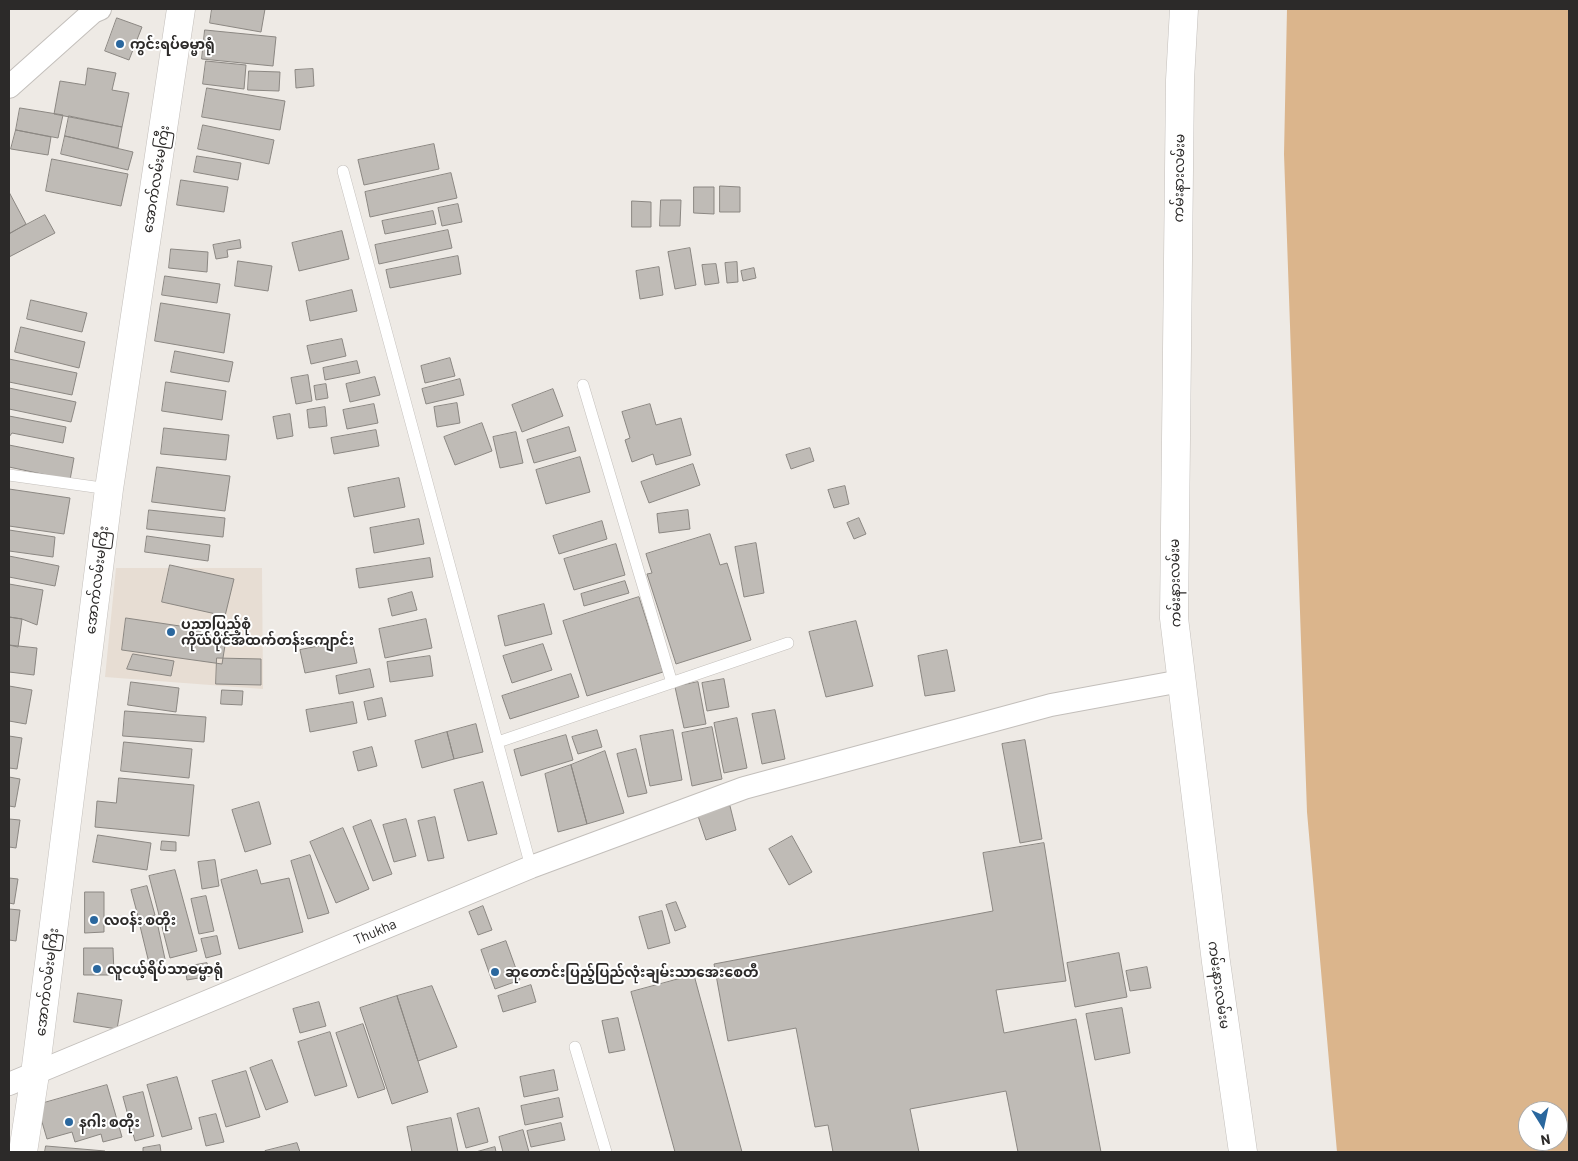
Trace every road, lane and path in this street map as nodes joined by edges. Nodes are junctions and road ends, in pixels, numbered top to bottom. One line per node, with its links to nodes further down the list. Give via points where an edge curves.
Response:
1 (100, 9): 4 (street)
2 (181, 9): 8 (main road, အောက်လမ်းမကြီး)
3 (1184, 9): 10 (main road, ကမ်းနားလမ်းမ, via 1180,80 1174,618)
4 (9, 87)
5 (343, 171): 12 (lane)
6 (582, 385): 11 (lane)
7 (9, 475): 8 (lane)
8 (109, 489): 15 (main road, အောက်လမ်းမကြီး)
9 (788, 643): 11 (lane)
10 (1181, 681): 13 (street, Thukha, via 1050,705 744,788); 19 (main road, ကမ်းနားလမ်းမ)
11 (672, 683): 12 (lane)
12 (498, 742): 13 (lane)
13 (531, 866): 15 (street, Thukha)
14 (575, 1047): 18 (lane)
15 (35, 1074): 16 (street, Thukha); 17 (main road, အောက်လမ်းမကြီး)
16 (9, 1084)
17 (23, 1152)
18 (606, 1152)
19 (1243, 1152)

